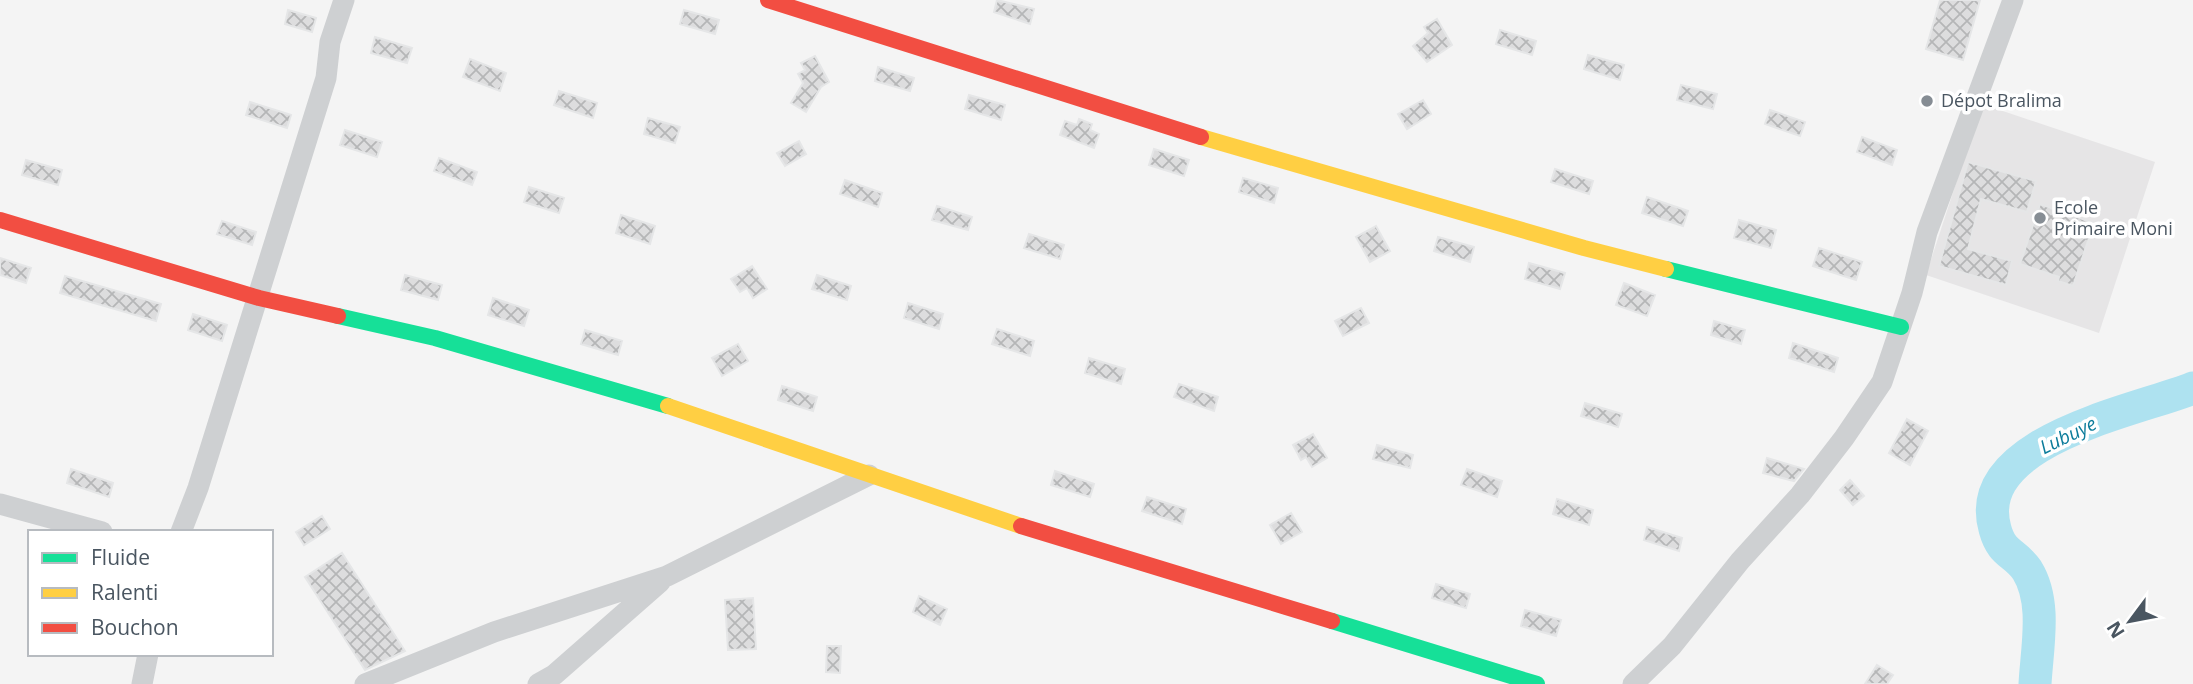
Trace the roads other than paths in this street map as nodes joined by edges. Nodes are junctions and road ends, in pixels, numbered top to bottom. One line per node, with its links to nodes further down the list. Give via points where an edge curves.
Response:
1 (344, 0): 5 (street, via 330,42 326,78)
2 (768, 0): 6 (street, via 1168,127 1584,248)
3 (2013, 0): 6 (street, via 1927,232)
4 (0, 219): 5 (street)
5 (259, 298): 7 (street, via 447,342 708,418); 10 (street)
6 (1901, 327): 18 (street, via 1882,382 1844,438 1672,646)
7 (869, 475): 11 (street); 17 (street, via 1020,526)
8 (0, 504): 9 (street)
9 (95, 530)
10 (182, 530)
11 (667, 576): 13 (street, via 494,632); 16 (street)
12 (148, 656): 14 (street)
13 (406, 676): 15 (street)
14 (142, 684)
15 (365, 684)
16 (538, 684)
17 (1537, 684)
18 (1633, 684)

